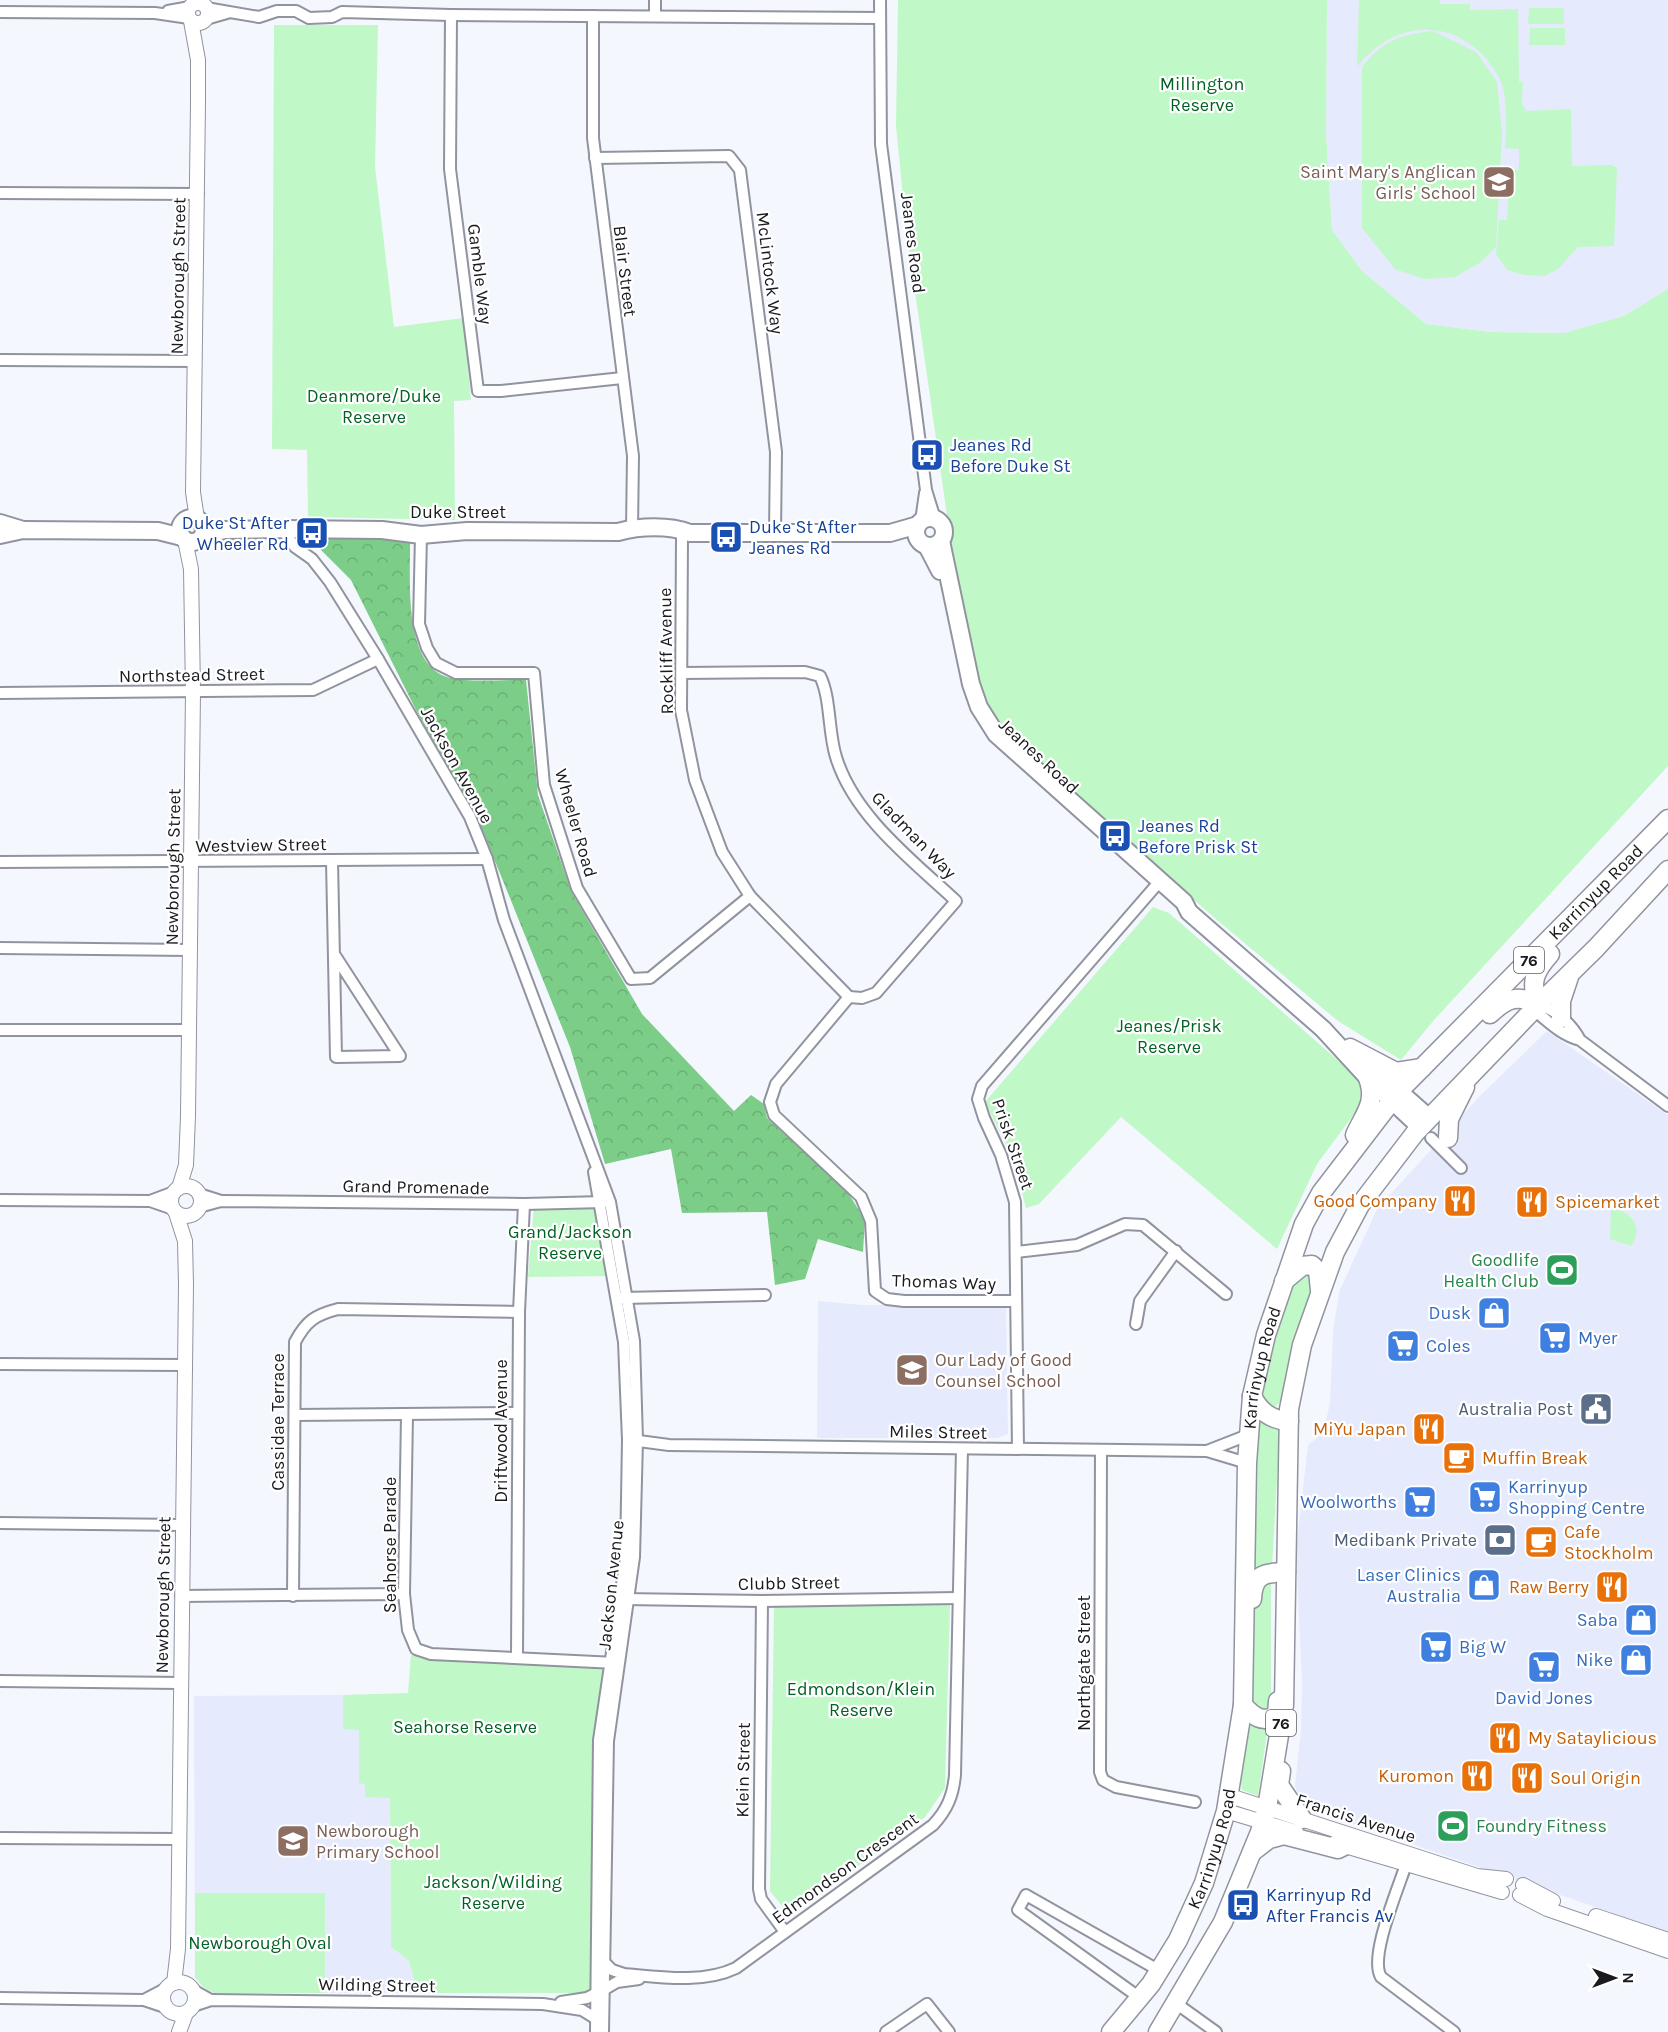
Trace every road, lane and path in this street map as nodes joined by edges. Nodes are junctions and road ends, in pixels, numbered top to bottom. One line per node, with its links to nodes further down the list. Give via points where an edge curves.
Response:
1 (655, 0): 7 (street)
2 (880, 0): 8 (street, Jeanes Road)
3 (198, 10): 4 (street); 5 (street, via 264,17 277,11 296,11 318,18 342,12); 11 (street, Newborough Street)
4 (0, 12)
5 (451, 15): 6 (street); 14 (street, Gamble Way, via 450,169 478,391)
6 (593, 16): 7 (street); 9 (street, Blair Street)
7 (655, 16): 8 (street)
8 (880, 18): 21 (street, Jeanes Road, via 881,144 926,490)
9 (595, 158): 14 (street, Blair Street); 20 (street, McLintock Way, via 729,156 740,170 776,452)
10 (0, 193): 11 (street)
11 (198, 194): 13 (street, Newborough Street)
12 (0, 360): 13 (street)
13 (194, 360): 18 (street, Newborough Street)
14 (622, 378): 19 (street, Blair Street, via 633,456)
15 (0, 523): 17 (main road, Duke Street)
16 (282, 529): 18 (main road, Duke Street); 23 (main road, Duke Street, via 382,530); 25 (street, Jackson Avenue, via 330,582)
17 (23, 530): 18 (main road, Duke Street); 22 (main road, Duke Street)
18 (192, 530): 27 (street, Newborough Street)
19 (625, 530): 23 (main road, Duke Street); 24 (main road, Duke Street, via 632,537)
20 (775, 532): 21 (main road, Duke Street); 24 (main road, Duke Street)
21 (927, 532): 36 (main road, Jeanes Road, via 971,684 988,723 1010,749)
22 (0, 535)
23 (421, 535): 37 (street, Wheeler Road, via 419,624 427,648 436,663 456,673 534,674 544,785 576,888 631,979 650,978)
24 (686, 535): 26 (street, Rockliff Avenue)
25 (378, 659): 27 (street, Northstead Street, via 314,690); 30 (street, Jackson Avenue, via 470,818)
26 (682, 673): 37 (street, Rockliff Avenue, via 681,710 694,780 722,852); 42 (street, Gladman Way, via 805,672 820,676 836,759 861,806 956,901 876,993)
27 (193, 692): 28 (street, Northstead Street); 33 (street, Newborough Street)
28 (0, 693)
29 (1668, 819): 35 (highway, Karrinyup Road / 76)
30 (487, 860): 31 (street, Westview Street); 64 (street, Jackson Avenue, via 504,920 589,1145)
31 (332, 861): 33 (street, Westview Street); 40 (street)
32 (0, 862): 33 (street, Westview Street)
33 (191, 862): 39 (street, Newborough Street)
34 (1668, 870): 41 (highway, Karrinyup Road / 76)
35 (1616, 873): 43 (highway, via 1533,976); 49 (highway, Karrinyup Road / 76)
36 (1158, 884): 45 (main road, Jeanes Road, via 1184,902 1189,912); 69 (street, Prisk Street, via 982,1086 978,1099 1015,1202)
37 (750, 896): 42 (street, Rockliff Avenue)
38 (0, 948): 39 (street)
39 (190, 950): 47 (street, Newborough Street)
40 (334, 954): 40 (street, via 336,1057 400,1056 394,1046)
41 (1569, 975): 43 (highway, Karrinyup Road / 76); 44 (highway, via 1561,1001)
42 (849, 997): 75 (street, Thomas Way, via 776,1084 770,1102 774,1115 861,1197 871,1221 875,1291 887,1299 904,1301)
43 (1538, 1005): 44 (street, via 1547,1006); 48 (street, via 1539,1015 1568,1037); 49 (highway, via 1521,997 1503,1002 1462,1040); 52 (highway, Karrinyup Road / 76)
44 (1561, 1018): 48 (street, via 1574,1028)
45 (1323, 1029): 50 (main road, Jeanes Road); 53 (main road, Jeanes Road)
46 (0, 1030): 47 (street)
47 (189, 1030): 57 (street, Newborough Street)
48 (1580, 1040): 55 (street)
49 (1443, 1047): 51 (highway, Karrinyup Road / 76)
50 (1350, 1048): 51 (highway, via 1396,1072); 54 (main road, Jeanes Road)
51 (1424, 1068): 54 (highway, Karrinyup Road / 76)
52 (1469, 1077): 56 (highway, Karrinyup Road / 76); 56 (highway, via 1449,1119)
53 (1368, 1078): 54 (main road, Jeanes Road); 60 (highway, via 1372,1099 1351,1143 1330,1170)
54 (1396, 1096): 56 (main road, Jeanes Road); 60 (highway, Karrinyup Road / 76)
55 (1668, 1106)
56 (1432, 1130): 58 (street); 73 (highway, Karrinyup Road / 76, via 1355,1214 1335,1252)
57 (186, 1165): 59 (street, Newborough Street); 63 (street, Newborough Street)
58 (1461, 1168)
59 (176, 1190): 62 (street); 63 (street, via 186,1186); 66 (street, Newborough Street, via 171,1201)
60 (1321, 1193): 70 (highway, Karrinyup Road / 76, via 1304,1224)
61 (0, 1200): 62 (street)
62 (150, 1201): 66 (street)
63 (197, 1201): 65 (street, Grand Promenade); 66 (street, via 186,1216); 67 (street, Newborough Street)
64 (604, 1202): 65 (street, Grand Promenade); 74 (street, Jackson Avenue)
65 (524, 1204): 76 (street, Driftwood Avenue)
66 (175, 1211): 67 (street, Newborough Street)
67 (185, 1241): 79 (street, Newborough Street)
68 (1176, 1251): 69 (street, via 1143,1225 1125,1224 1077,1245); 71 (street); 77 (street, via 1140,1301)
69 (1017, 1252): 75 (street, Prisk Street)
70 (1284, 1281): 73 (highway, via 1302,1266 1312,1265 1320,1276); 80 (highway, Karrinyup Road / 76)
71 (1226, 1294)
72 (765, 1295): 74 (street)
73 (1319, 1297): 84 (highway, Karrinyup Road / 76, via 1302,1344)
74 (623, 1298): 86 (street, Jackson Avenue, via 634,1341)
75 (1016, 1300): 88 (street, Prisk Street)
76 (519, 1312): 81 (street, Driftwood Avenue); 82 (street, Cassidae Terrace, via 338,1309 315,1315 296,1342)
77 (1136, 1324)
78 (0, 1364): 79 (street)
79 (185, 1365): 93 (street, Newborough Street)
80 (1252, 1396): 84 (highway, via 1266,1414); 85 (highway, Karrinyup Road / 76)
81 (518, 1413): 83 (street); 102 (street, Driftwood Avenue)
82 (296, 1414): 83 (street); 97 (street, Cassidae Terrace)
83 (407, 1415): 95 (street, Seahorse Parade)
84 (1289, 1421): 94 (highway, Karrinyup Road / 76)
85 (1248, 1436): 90 (street, Miles Street); 91 (highway, Karrinyup Road / 76)
86 (633, 1446): 87 (street, Miles Street); 99 (street, Jackson Avenue, via 635,1547)
87 (962, 1449): 88 (street, Miles Street); 98 (street, Edmondson Crescent)
88 (1018, 1449): 89 (street, Miles Street)
89 (1101, 1450): 90 (street, Miles Street); 108 (street, Northgate Street, via 1103,1780 1116,1787)
90 (1207, 1451): 91 (street, Miles Street)
91 (1246, 1463): 101 (highway, Karrinyup Road / 76)
92 (0, 1523): 93 (street)
93 (183, 1525): 96 (street, Newborough Street)
94 (1286, 1572): 101 (highway, via 1269,1573 1252,1584 1250,1636); 104 (highway, Karrinyup Road / 76)
95 (404, 1594): 97 (street); 102 (street, Seahorse Parade, via 408,1630 416,1648 431,1654)
96 (181, 1596): 97 (street); 106 (street, Newborough Street)
97 (293, 1596)
98 (958, 1598): 100 (street, Clubb Street); 118 (street, Edmondson Crescent, via 955,1775 949,1804 933,1825)
99 (625, 1599): 100 (street, Clubb Street); 103 (street, Jackson Avenue)
100 (762, 1601): 118 (street, Klein Street, via 759,1888 760,1899)
101 (1245, 1644): 107 (highway, Karrinyup Road / 76)
102 (517, 1657): 103 (street, Seahorse Parade)
103 (615, 1663): 121 (street, Jackson Avenue, via 608,1741); 125 (street, Jackson Avenue, via 599,1740)
104 (1284, 1679): 107 (highway, via 1278,1686 1274,1717 1260,1719); 110 (highway, Karrinyup Road / 76, via 1277,1758); 111 (highway, via 1290,1687 1279,1785)
105 (0, 1681): 106 (street)
106 (180, 1683): 113 (street, Newborough Street)
107 (1243, 1705): 109 (highway, Karrinyup Road / 76)
108 (1195, 1802)
109 (1228, 1803): 110 (street, Francis Avenue); 122 (highway, Karrinyup Road / 76, via 1198,1899)
110 (1266, 1815): 111 (street, Francis Avenue); 114 (street, Francis Avenue); 115 (highway, Karrinyup Road / 76)
111 (1302, 1819): 116 (street, Francis Avenue)
112 (0, 1838): 113 (street)
113 (178, 1839): 124 (street, Newborough Street)
114 (1344, 1846): 115 (highway, via 1338,1849 1284,1835 1269,1839); 116 (street, Francis Avenue)
115 (1252, 1852): 131 (highway, Karrinyup Road / 76, via 1223,1922)
116 (1408, 1860): 117 (street, Francis Avenue, via 1504,1885 1516,1877); 142 (street, via 1379,1951 1377,1970)
117 (1522, 1890): 119 (street, Francis Avenue); 120 (street, Francis Avenue, via 1547,1909)
118 (785, 1932): 123 (street, Edmondson Crescent, via 724,1973)
119 (1668, 1940)
120 (1668, 1951)
121 (605, 1963): 123 (street, Edmondson Crescent, via 616,1972); 125 (street, Jackson Avenue)
122 (1160, 1971): 127 (highway, Karrinyup Road / 76); 127 (street, via 1026,1895 1018,1910)
123 (657, 1977): 125 (street, Edmondson Crescent, via 617,1982)
124 (179, 1986): 128 (street); 129 (street, Wilding Street); 132 (street, Newborough Street); 132 (street, Newborough Street, via 163,2000)
125 (600, 1992): 130 (street, Wilding Street, via 587,1998); 133 (street, Jackson Avenue); 136 (street, Jackson Avenue)
126 (0, 1998): 128 (street)
127 (1140, 1998): 139 (highway, Karrinyup Road / 76)
128 (144, 2000): 132 (street)
129 (211, 2000): 130 (street, Wilding Street); 132 (street, Wilding Street)
130 (543, 2004): 133 (street, Wilding Street, via 582,2010)
131 (1177, 2004): 140 (highway, Karrinyup Road / 76); 141 (street)
132 (179, 2010): 134 (street, Newborough Street)
133 (595, 2018): 135 (street, Jackson Avenue)
134 (178, 2032)
135 (596, 2032)
136 (603, 2032)
137 (886, 2032): 138 (street, via 927,2004)
138 (949, 2032)
139 (1111, 2032)
140 (1158, 2032)
141 (1216, 2032)
142 (1454, 2032)

